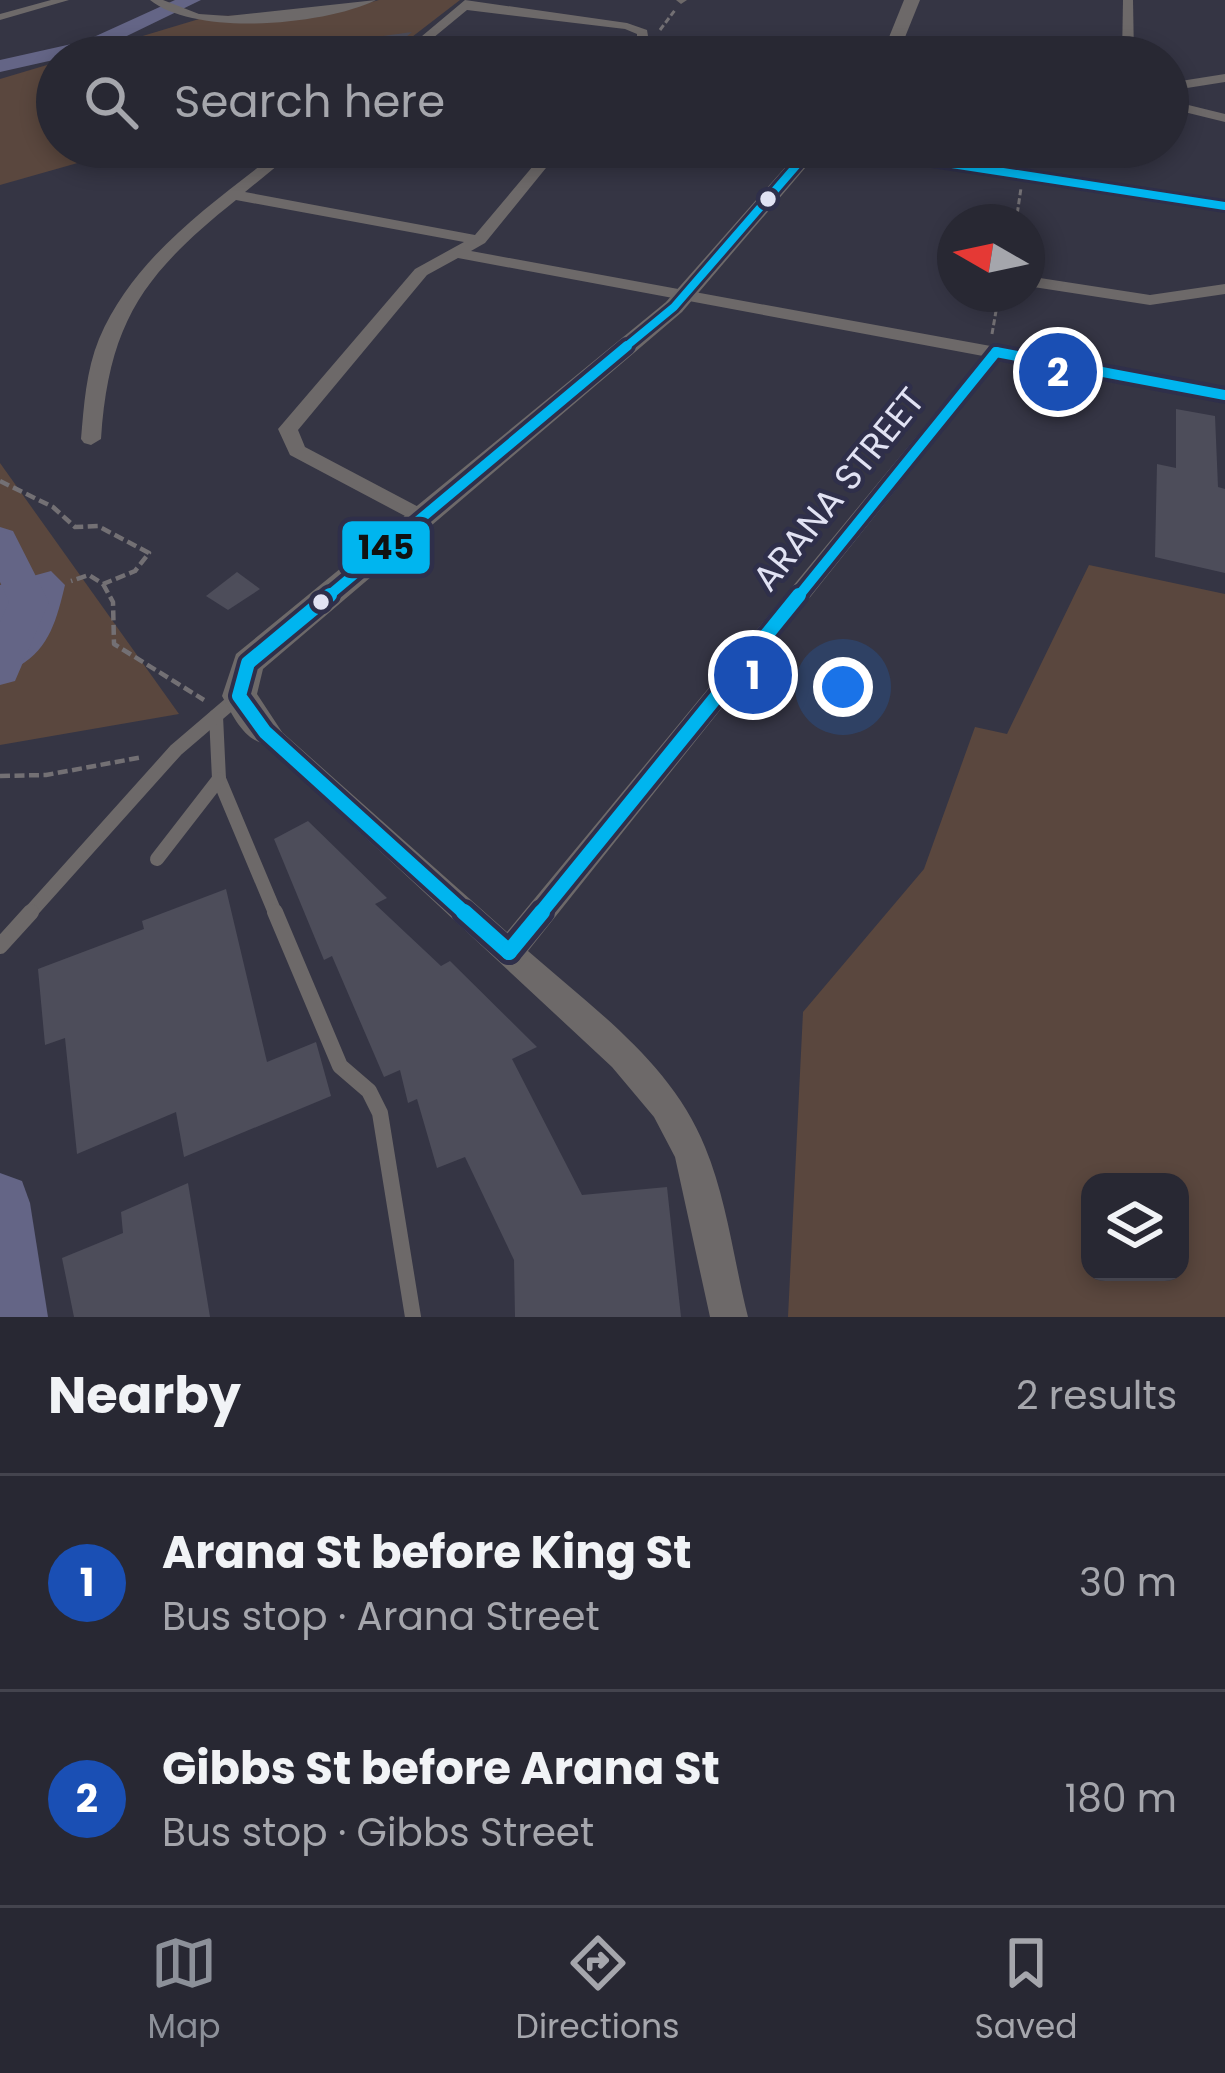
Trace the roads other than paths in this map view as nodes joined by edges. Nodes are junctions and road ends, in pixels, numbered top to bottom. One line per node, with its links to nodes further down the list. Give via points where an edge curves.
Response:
1 (64, 0): 7 (street)
2 (155, 0): 3 (street, via 175,10 293,17)
3 (371, 0)
4 (912, 0): 10 (street)
5 (1129, 0): 11 (street)
6 (468, 3): 8 (street); 9 (street)
7 (0, 17)
8 (428, 36)
9 (643, 36)
10 (897, 36)
11 (1128, 36)
12 (1225, 78): 13 (street)
13 (1189, 84)
14 (1189, 109): 15 (street)
15 (1225, 118)
16 (268, 168): 20 (street)
17 (539, 168): 22 (street)
18 (796, 168): 26 (street)
19 (971, 168): 21 (street)
20 (235, 195): 22 (street); 29 (street, via 147,272 122,310 99,352)
21 (1225, 206)
22 (479, 240): 23 (street)
23 (458, 253): 26 (street); 30 (street, via 421,272 288,429 297,451)
24 (1045, 284): 25 (street, via 1150,300)
25 (1225, 289)
26 (686, 296): 27 (street); 30 (street)
27 (992, 352): 28 (street); 36 (street, ARANA STREET)
28 (1225, 395)
29 (91, 440)
30 (422, 518): 31 (street, via 259,652)
31 (228, 706): 32 (street); 33 (lane); 35 (lane, via 176,750)
32 (265, 731): 36 (street)
33 (219, 779): 34 (lane); 37 (lane, via 340,1066 370,1090 380,1113)
34 (157, 859)
35 (0, 946)
36 (509, 952): 38 (street, via 667,1105 692,1153)
37 (412, 1317)
38 (729, 1317)

